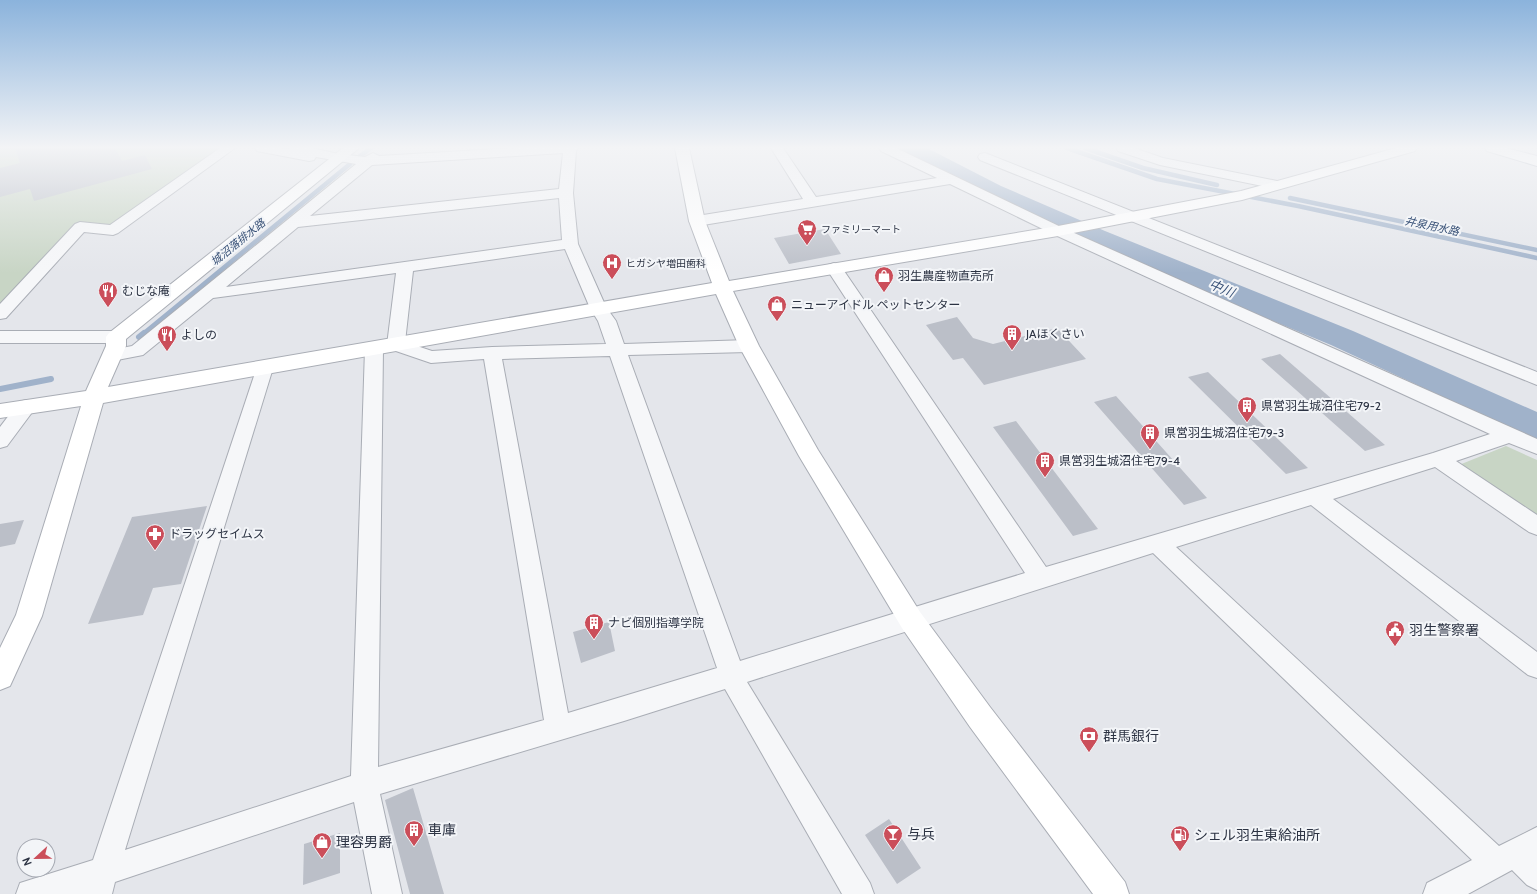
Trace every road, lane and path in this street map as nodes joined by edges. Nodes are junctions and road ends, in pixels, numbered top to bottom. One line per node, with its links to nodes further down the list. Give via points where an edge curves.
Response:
1 (169, 190): 23 (street, via 113,230 80,227)
2 (301, 190): 26 (street)
3 (333, 190): 15 (street)
4 (566, 190): 11 (street)
5 (691, 190): 14 (street)
6 (804, 190): 12 (street)
7 (889, 190): 12 (street)
8 (971, 190): 16 (street)
9 (1067, 190): 13 (street)
10 (1259, 190): 13 (street)
11 (566, 193): 15 (street); 17 (street)
12 (812, 202): 14 (street)
13 (1132, 216): 16 (street); 32 (street)
14 (697, 221): 20 (street)
15 (292, 223): 21 (street)
16 (1058, 231): 19 (street); 36 (street)
17 (570, 244): 18 (street); 22 (street)
18 (404, 267): 21 (street); 25 (street)
19 (834, 268): 20 (street); 43 (street)
20 (723, 288): 22 (street); 27 (street)
21 (209, 293): 26 (street, via 137,351)
22 (598, 308): 25 (street); 29 (street, via 606,321)
23 (0, 314)
24 (0, 337): 26 (street)
25 (396, 345): 28 (street); 30 (street, via 431,357)
26 (114, 346): 33 (street)
27 (749, 346): 29 (street); 44 (street, via 810,456)
28 (374, 349): 31 (street); 49 (street)
29 (616, 349): 30 (street); 47 (street)
30 (492, 352): 48 (street)
31 (264, 368): 33 (street); 52 (street)
32 (1537, 379)
33 (94, 397): 34 (street); 46 (street, via 29,616)
34 (26, 407): 35 (street); 37 (street)
35 (0, 411)
36 (1509, 435): 38 (street); 39 (street)
37 (0, 441)
38 (1537, 447)
39 (1438, 459): 40 (street); 41 (street)
40 (1314, 496): 42 (street); 45 (street)
41 (1537, 526)
42 (1156, 543): 43 (street); 50 (street)
43 (1041, 578): 44 (street)
44 (911, 620): 47 (street); 56 (street, via 984,723)
45 (1537, 667)
46 (3, 668)
47 (732, 675): 48 (street); 55 (street, via 736,686)
48 (558, 728): 49 (street)
49 (364, 785): 52 (street); 54 (street)
50 (1516, 852): 51 (street); 57 (street)
51 (1537, 875)
52 (100, 883): 53 (street)
53 (31, 894)
54 (387, 894)
55 (859, 894)
56 (1113, 894)
57 (1438, 894)

